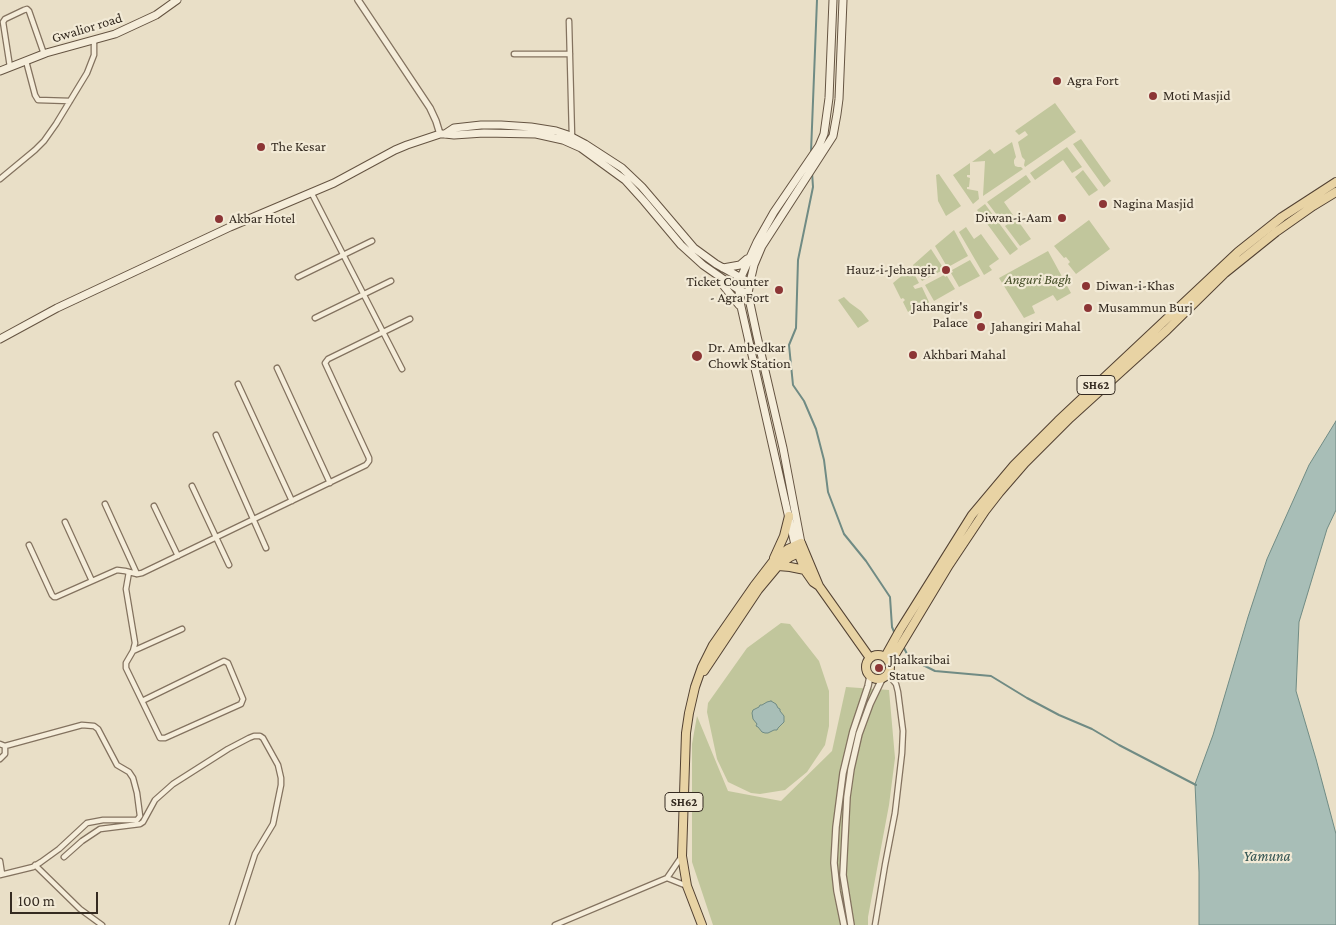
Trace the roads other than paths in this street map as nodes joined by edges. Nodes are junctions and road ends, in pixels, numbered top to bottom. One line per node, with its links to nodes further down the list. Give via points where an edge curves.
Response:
1 (177, 0): 6 (main road, Gwalior road, via 156,16)
2 (358, 0): 16 (street, via 430,108)
3 (833, 0): 13 (main road)
4 (843, 0): 14 (main road)
5 (570, 21): 9 (street)
6 (94, 40): 7 (main road, Gwalior road); 15 (street, via 92,60)
7 (44, 54): 10 (main road, Gwalior road); 11 (street, via 29,11 24,10 3,22)
8 (514, 54): 9 (street)
9 (570, 54): 17 (street)
10 (26, 61): 11 (main road, Gwalior road); 15 (street, via 38,100)
11 (10, 67): 12 (main road, Gwalior road)
12 (0, 71)
13 (829, 98): 14 (main road); 18 (main road)
14 (839, 99): 18 (main road, via 833,136)
15 (70, 101): 19 (street, via 44,141)
16 (442, 134): 17 (main road, via 454,128 502,125 560,132); 21 (main road, via 395,150); 28 (main road, via 536,134 581,148 625,180 681,245)
17 (572, 138): 27 (main road, via 635,179 694,248)
18 (821, 149): 23 (main road)
19 (0, 179)
20 (1336, 182): 66 (main road, SH62, via 1282,217 1238,252 1014,465 972,515)
21 (311, 192): 25 (street); 40 (main road, via 66,304)
22 (1336, 192): 66 (main road, SH62, via 1276,232 1224,273 1036,451 985,511)
23 (786, 201): 26 (main road, via 774,212); 32 (main road, via 762,246)
24 (372, 241): 25 (street)
25 (344, 255): 29 (street); 34 (street)
26 (750, 257): 27 (main road, via 740,265); 30 (main road)
27 (723, 268): 30 (main road)
28 (711, 271): 33 (main road); 36 (main road)
29 (298, 276)
30 (741, 278): 32 (main road); 33 (main road)
31 (391, 281): 34 (street)
32 (750, 282): 35 (main road)
33 (739, 290): 35 (main road); 36 (main road)
34 (364, 294): 37 (street); 39 (street)
35 (748, 294): 56 (main road, via 787,467)
36 (741, 307): 50 (main road)
37 (315, 318)
38 (410, 319): 39 (street)
39 (383, 332): 42 (street); 45 (street, via 325,363 369,458 366,465)
40 (0, 339)
41 (277, 368): 45 (street)
42 (402, 369)
43 (238, 384): 47 (street)
44 (216, 436): 51 (street)
45 (330, 483): 47 (street)
46 (192, 486): 53 (street)
47 (292, 501): 51 (street)
48 (105, 504): 62 (street)
49 (154, 506): 57 (street)
50 (789, 516): 56 (main road); 58 (main road)
51 (254, 520): 53 (street); 55 (street)
52 (65, 522): 63 (street)
53 (217, 538): 57 (street); 59 (street)
54 (29, 546): 63 (street, via 54,596)
55 (266, 548)
56 (799, 548): 58 (main road, SH62); 60 (main road); 64 (main road)
57 (178, 556): 62 (street)
58 (776, 563): 60 (main road); 75 (main road, SH62, via 698,678 686,733)
59 (229, 566)
60 (805, 570): 64 (main road)
61 (130, 572): 62 (street); 63 (street, via 117,570); 67 (street, via 126,590 135,643)
62 (137, 574)
63 (92, 581)
64 (819, 586): 68 (main road)
65 (182, 628): 67 (street)
66 (903, 631): 69 (main road, SH62, via 896,652); 69 (main road, SH62, via 891,644)
67 (133, 651): 72 (street, via 126,668)
68 (870, 658): 69 (main road, via 877,655); 70 (main road, via 866,665)
69 (887, 660): 71 (main road, via 891,667)
70 (870, 676): 71 (main road, via 878,680); 86 (street, via 845,765 836,827 836,891)
71 (885, 677): 87 (street, via 859,734 847,797 844,875); 88 (street, via 896,684 903,731 896,813)
72 (142, 701): 72 (street, via 162,739 241,704 243,699 228,663 224,661)
73 (3, 745): 74 (street, via 5,754); 78 (street, via 82,725 94,726 118,765 130,774 137,793 140,816 137,820 87,823 53,854)
74 (0, 759)
75 (682, 856): 80 (street); 81 (main road, SH62)
76 (64, 857): 83 (street, via 100,828 140,824 155,800 173,784 228,749 260,736 278,765 281,785 273,824 256,854)
77 (0, 861): 79 (street)
78 (35, 865): 79 (street); 82 (street, via 80,909)
79 (1, 875)
80 (667, 878): 81 (street); 84 (street)
81 (687, 886): 85 (main road, SH62)
82 (102, 925)
83 (232, 925)
84 (555, 925)
85 (702, 925)
86 (844, 925)
87 (851, 925)
88 (875, 925)

